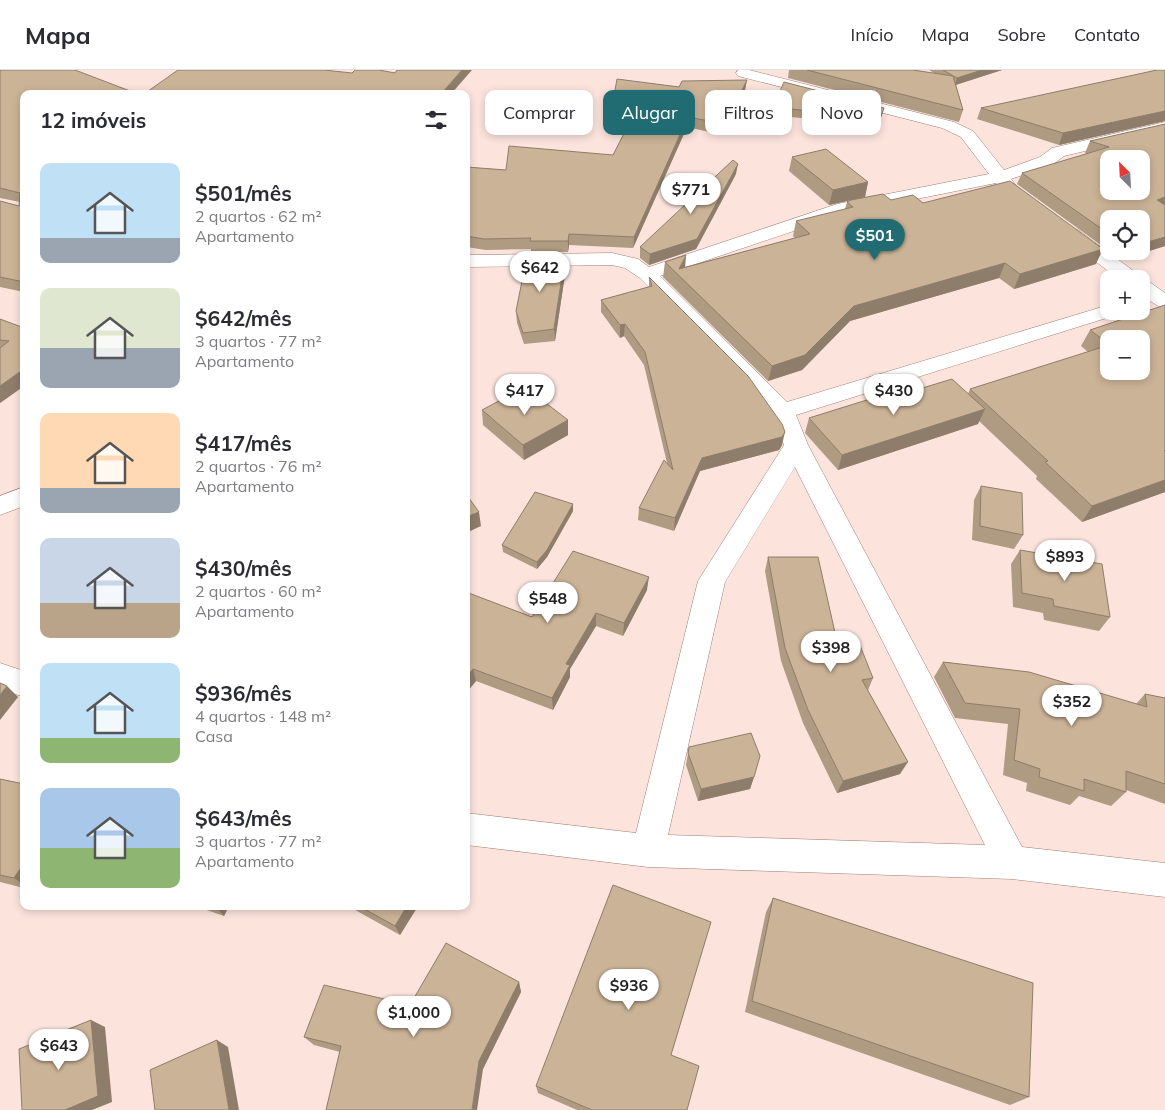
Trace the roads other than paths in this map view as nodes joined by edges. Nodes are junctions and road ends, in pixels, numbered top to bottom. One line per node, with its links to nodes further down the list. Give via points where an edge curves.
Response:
1 (765, 70): 2 (street)
2 (741, 72): 4 (street, via 948,125 974,141)
3 (1165, 127): 4 (street, via 1058,152 1046,161)
4 (1000, 177): 5 (street); 9 (street, via 844,208)
5 (1024, 200)
6 (1055, 223): 8 (street)
7 (470, 261): 9 (street, via 612,259 631,263)
8 (1120, 270)
9 (647, 274): 11 (street)
10 (1100, 314): 11 (street)
11 (783, 411): 12 (street)
12 (796, 445): 18 (street, via 712,581); 19 (street)
13 (20, 498): 14 (street)
14 (0, 506)
15 (0, 676): 16 (street)
16 (20, 683)
17 (470, 829): 18 (street)
18 (648, 851): 19 (street)
19 (1012, 862): 20 (street)
20 (1165, 880)

